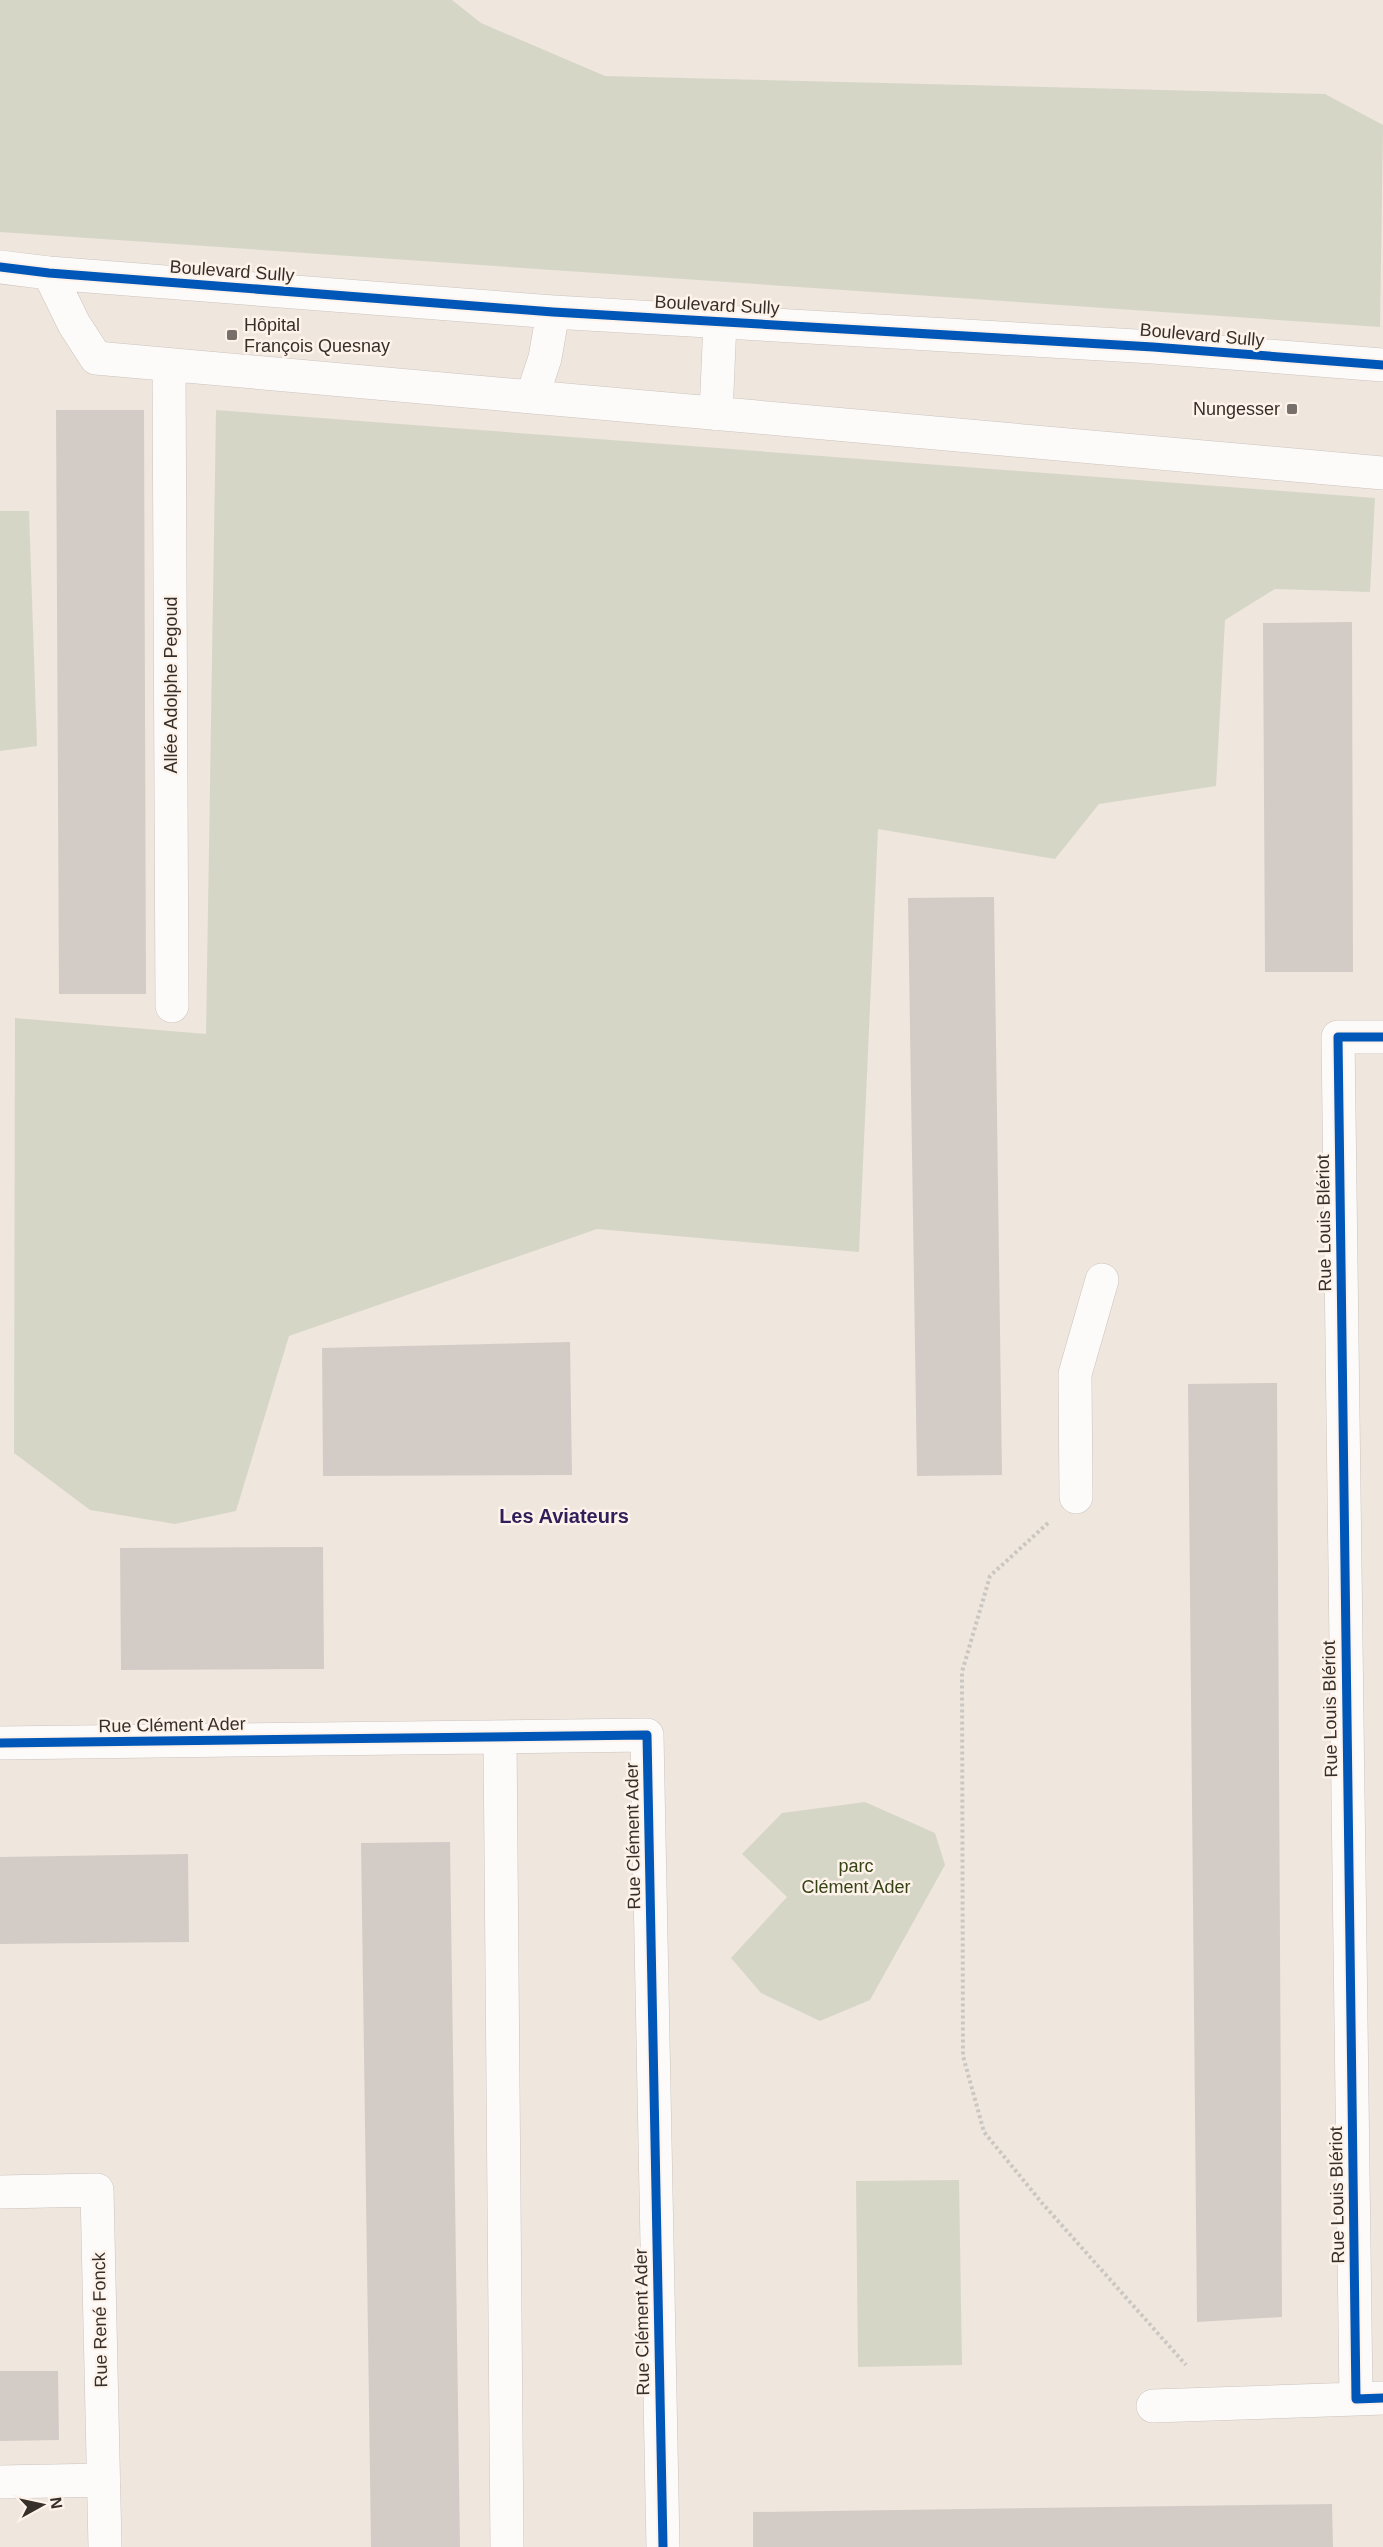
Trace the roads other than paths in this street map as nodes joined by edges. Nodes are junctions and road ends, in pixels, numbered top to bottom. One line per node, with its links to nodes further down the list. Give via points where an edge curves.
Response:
1 (0, 267): 2 (street)
2 (49, 273): 3 (street); 4 (street, Boulevard Sully); 6 (street, via 96,358)
3 (0, 282)
4 (554, 312): 5 (street, Boulevard Sully); 8 (street)
5 (720, 322): 7 (street, Boulevard Sully, via 1153,347); 9 (street)
6 (169, 365): 8 (street); 11 (street, Allée Adolphe Pegoud)
7 (1383, 365)
8 (532, 397): 9 (street)
9 (716, 414): 10 (street)
10 (1383, 473)
11 (172, 1006)
12 (1383, 1037): 18 (street, Rue Louis Blériot, via 1338,1036)
13 (1102, 1280): 14 (street, via 1075,1374)
14 (1076, 1497)
15 (500, 1737): 16 (street, Rue Clément Ader); 23 (street); 24 (street, Rue Clément Ader, via 647,1735)
16 (0, 1743)
17 (0, 2192): 20 (street, Rue René Fonck, via 97,2190)
18 (1370, 2398): 19 (street)
19 (1153, 2406)
20 (104, 2480): 21 (street); 22 (street, Rue René Fonck)
21 (0, 2482)
22 (105, 2547)
23 (507, 2547)
24 (663, 2547)

